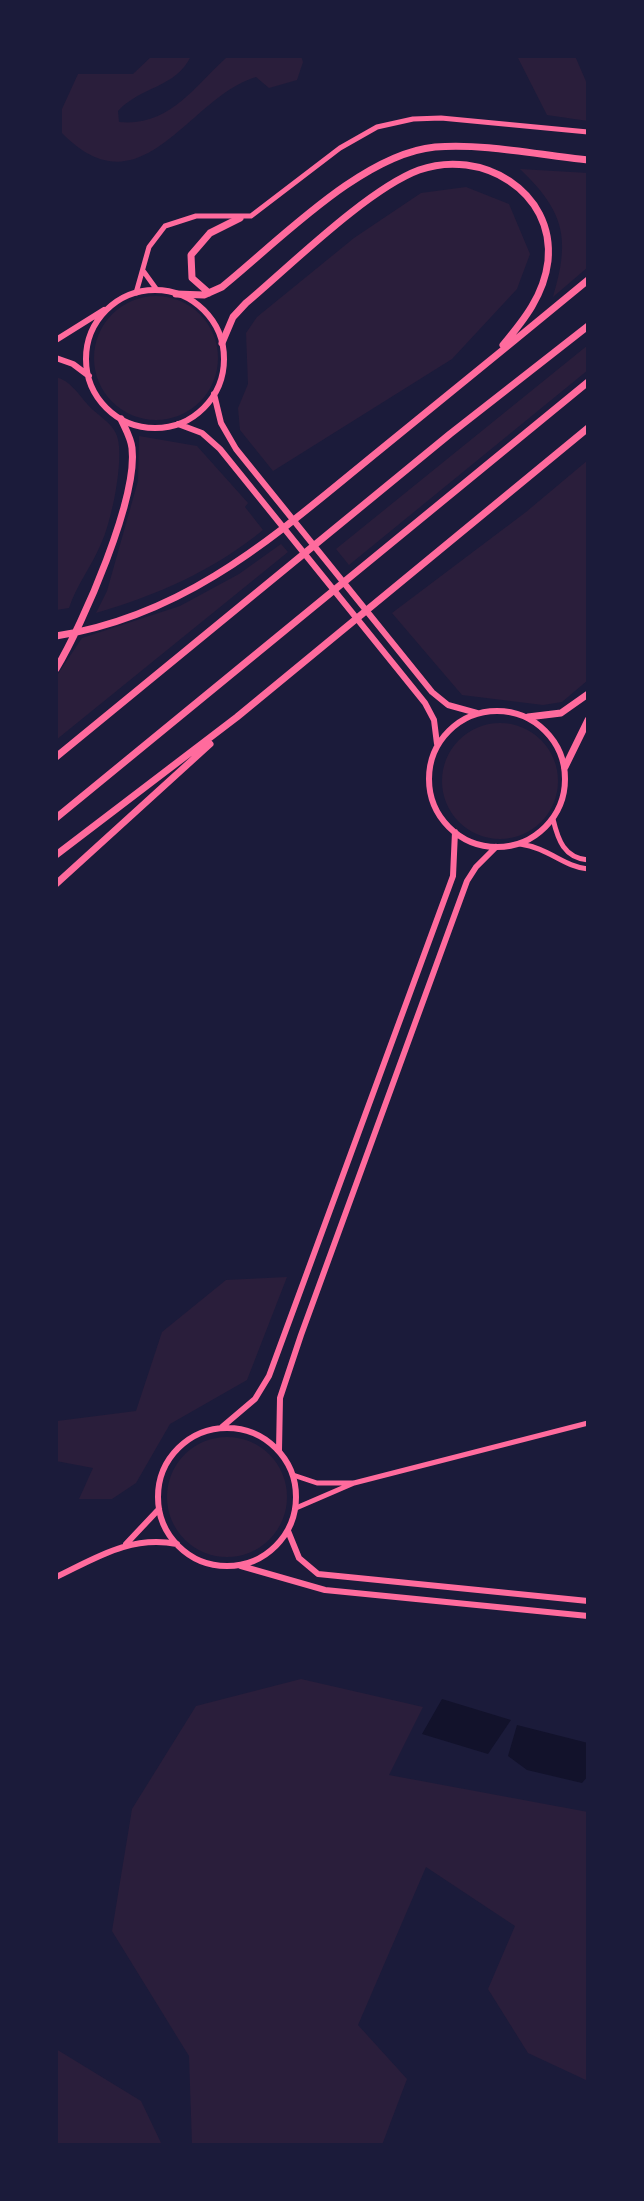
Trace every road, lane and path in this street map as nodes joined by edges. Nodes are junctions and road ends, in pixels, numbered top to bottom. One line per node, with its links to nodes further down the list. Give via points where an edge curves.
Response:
1 (588, 132): 3 (street, via 441,118 387,124 353,139 266,207)
2 (588, 160): 8 (highway, via 465,147 404,153 361,175)
3 (240, 218): 4 (street, via 196,216 165,226 149,247); 8 (highway, via 210,233 191,255 192,278)
4 (144, 270): 6 (street); 7 (street)
5 (588, 280): 15 (highway)
6 (157, 290): 7 (main road); 9 (main road)
7 (136, 293): 10 (main road)
8 (209, 293): 9 (highway)
9 (176, 294): 13 (main road, via 205,312)
10 (111, 307): 12 (main road); 16 (main road, via 92,334)
11 (588, 326): 30 (highway)
12 (56, 340)
13 (222, 343): 15 (highway, via 246,303 380,191 423,169 451,164 502,174 539,214 547,237 541,290 528,315); 18 (main road, via 222,374)
14 (56, 358): 16 (main road)
15 (491, 359): 22 (highway, via 304,514 222,574 170,602)
16 (89, 376): 19 (main road, via 102,403)
17 (588, 382): 32 (highway)
18 (214, 394): 20 (main road, via 199,413); 25 (main road, via 223,430 388,640 440,700)
19 (121, 419): 20 (main road, via 149,428); 23 (highway, via 132,448 130,475 97,587)
20 (178, 424): 29 (main road, via 208,437 431,711)
21 (586, 430): 26 (highway)
22 (56, 636)
23 (57, 668)
24 (588, 694): 27 (highway, via 561,713)
25 (477, 713): 27 (main road, via 502,710); 29 (main road, via 454,726)
26 (237, 717): 37 (highway); 40 (highway)
27 (528, 717): 31 (main road, via 558,747)
28 (588, 720): 31 (highway)
29 (437, 746): 34 (main road, via 430,792 439,814)
30 (56, 757)
31 (565, 767): 33 (main road, via 561,803)
32 (56, 818)
33 (553, 819): 35 (main road); 38 (street, via 563,848)
34 (455, 832): 36 (main road); 42 (main road, via 453,876 269,1376 255,1399)
35 (520, 844): 36 (main road); 39 (street, via 546,849)
36 (496, 847): 43 (main road, via 467,881 301,1335 280,1398)
37 (56, 855)
38 (588, 860)
39 (588, 869)
40 (56, 884)
41 (588, 1423): 45 (street)
42 (222, 1427): 43 (main road, via 253,1432); 47 (main road, via 194,1435 172,1454 160,1480)
43 (279, 1450): 44 (main road)
44 (293, 1475): 45 (street, via 317,1483); 46 (main road)
45 (354, 1483): 46 (street)
46 (296, 1508): 48 (main road)
47 (159, 1509): 49 (main road); 50 (main road)
48 (288, 1531): 51 (main road, via 267,1554); 53 (main road, via 299,1558 318,1574)
49 (126, 1544): 50 (main road); 52 (main road)
50 (177, 1544): 51 (main road, via 210,1564)
51 (238, 1565): 54 (main road, via 325,1590)
52 (56, 1577)
53 (588, 1601)
54 (588, 1616)

